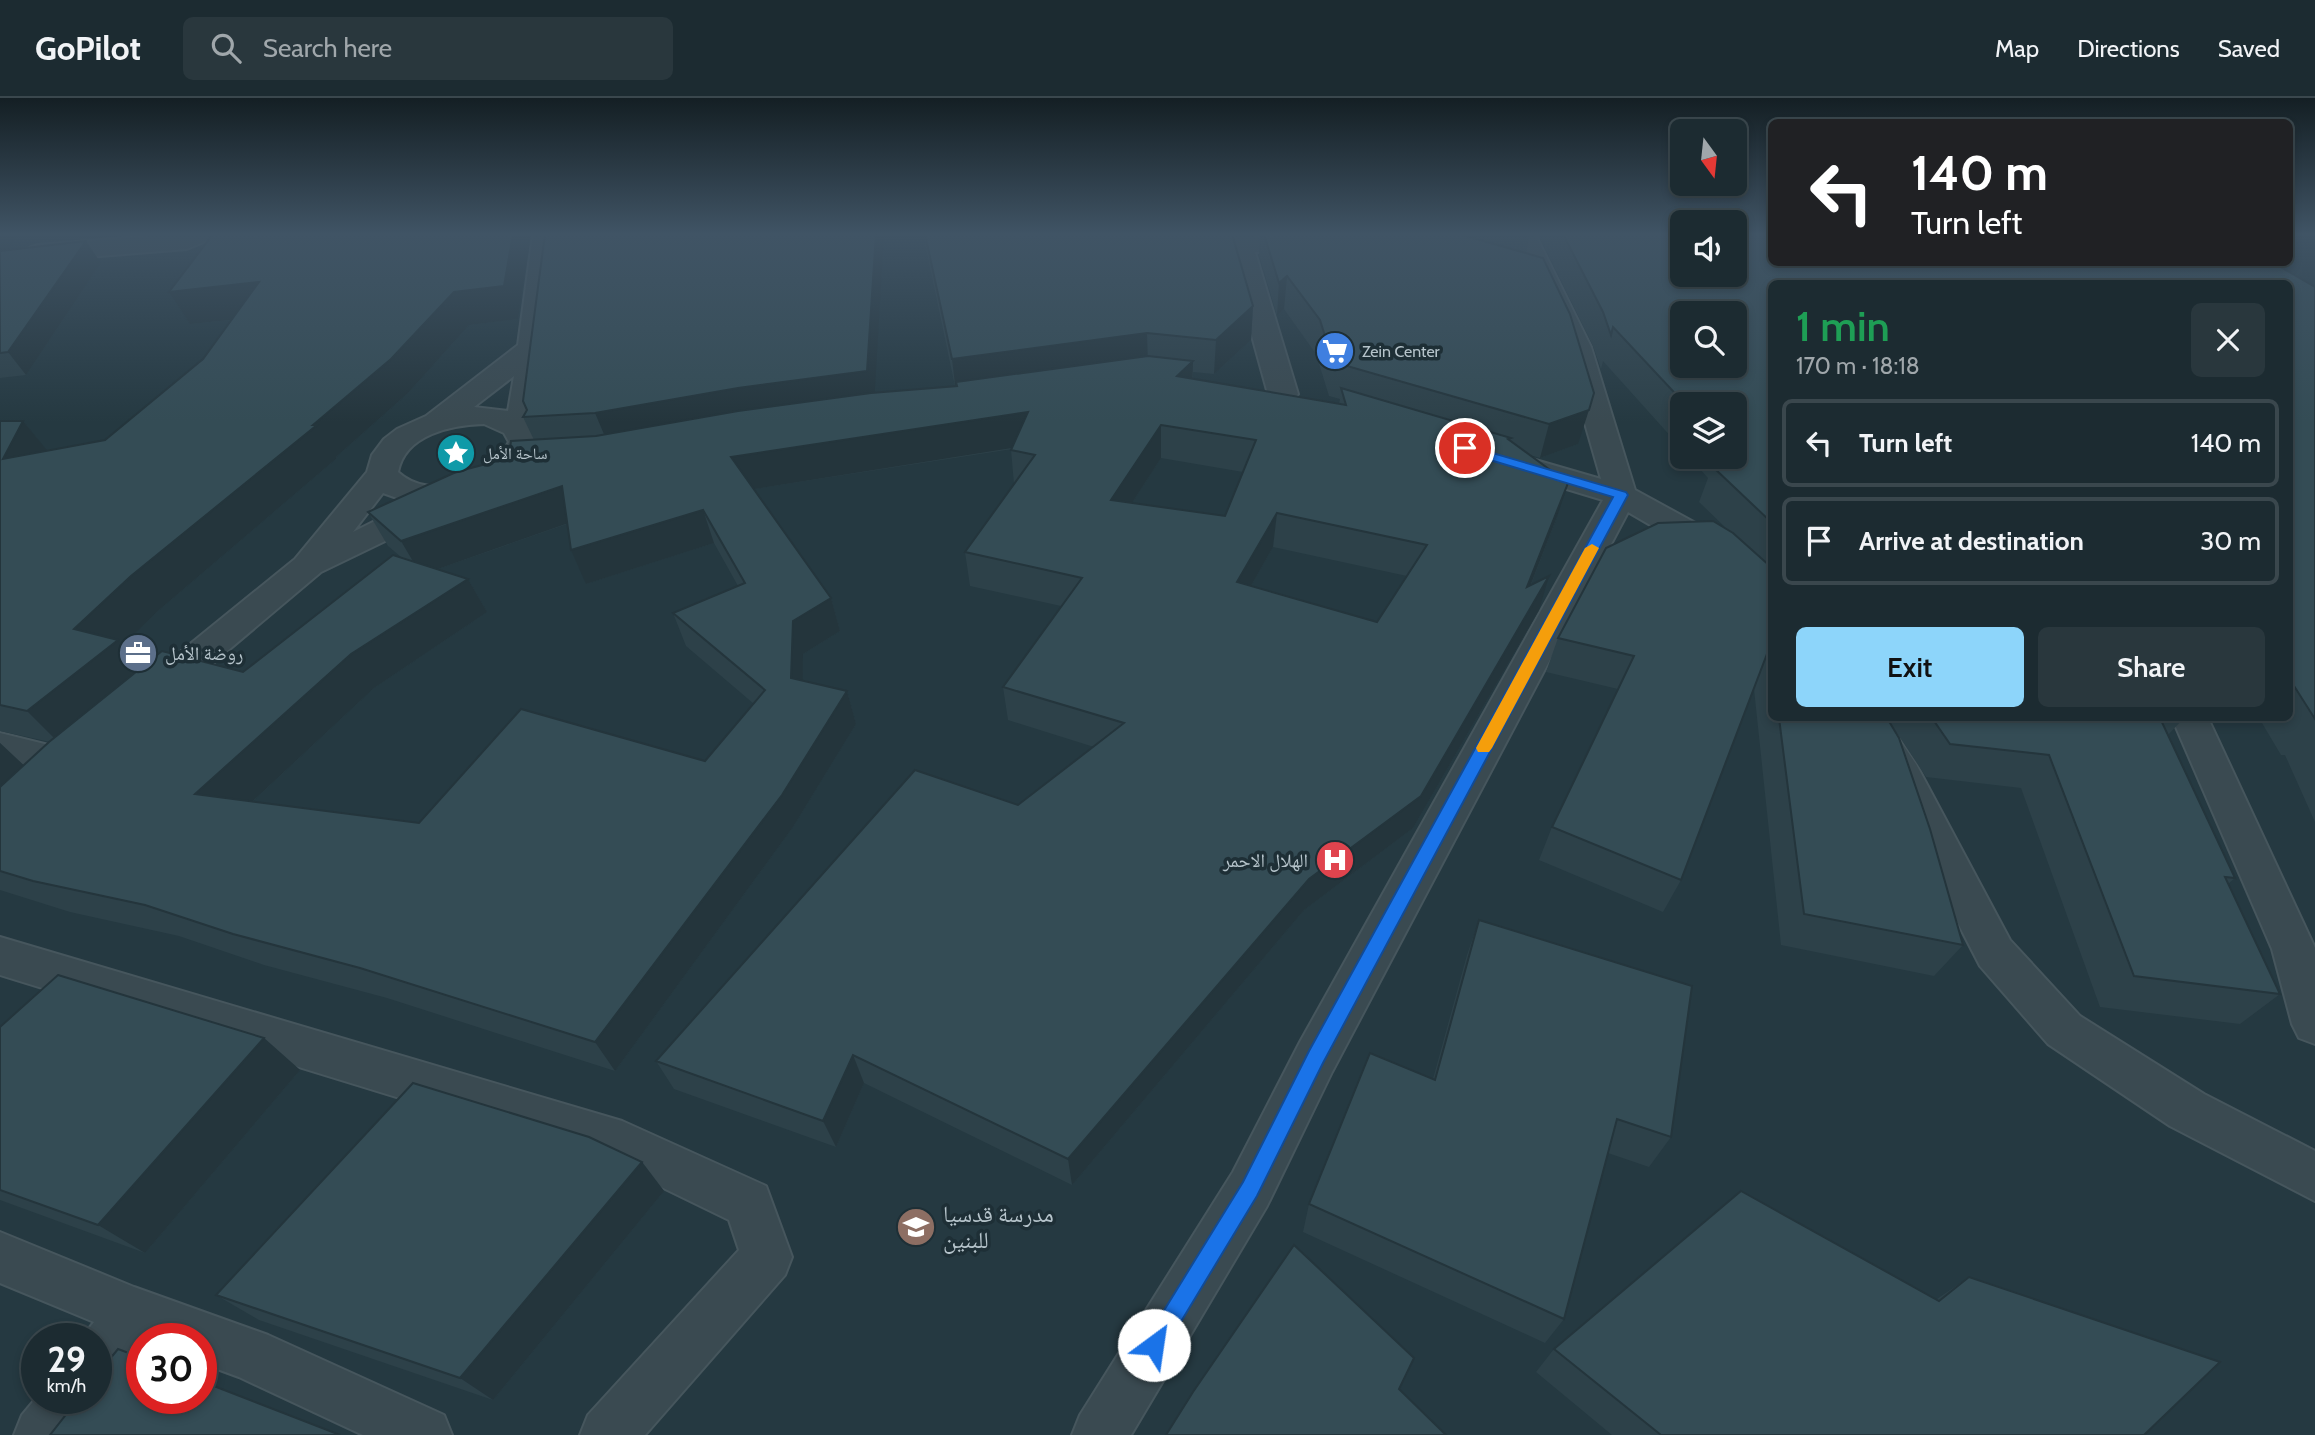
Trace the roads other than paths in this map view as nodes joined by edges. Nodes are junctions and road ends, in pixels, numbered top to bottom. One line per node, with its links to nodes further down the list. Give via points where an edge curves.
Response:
1 (537, 296): 4 (street)
2 (1256, 296): 5 (street)
3 (1545, 296): 11 (street, via 1577,348)
4 (529, 350): 6 (street); 7 (street)
5 (1282, 396)
6 (436, 422): 7 (street, via 479,415 513,424); 9 (street, via 395,445 384,460)
7 (521, 433): 10 (street, via 527,463)
8 (1478, 452): 11 (street)
9 (382, 474): 10 (street, via 390,486 406,494); 12 (street)
10 (456, 494): 12 (street)
11 (1621, 495): 13 (street, via 1731,557); 30 (street, via 1316,1057 1250,1189)
12 (307, 567): 14 (street)
13 (1768, 591)
14 (130, 712)
15 (1868, 721): 22 (street, via 1902,775 1995,953 2064,1030 2188,1110)
16 (2191, 721): 19 (street)
17 (0, 747): 18 (street, via 78,755)
18 (38, 790)
19 (2304, 950): 21 (street)
20 (0, 956): 29 (street, via 622,1144 748,1203 767,1257)
21 (2315, 1024)
22 (2315, 1177)
23 (0, 1257): 24 (street)
24 (134, 1313): 25 (street); 28 (street, via 249,1354)
25 (112, 1342)
26 (57, 1414): 27 (street)
27 (42, 1435)
28 (424, 1435)
29 (608, 1435)
30 (1100, 1435)

